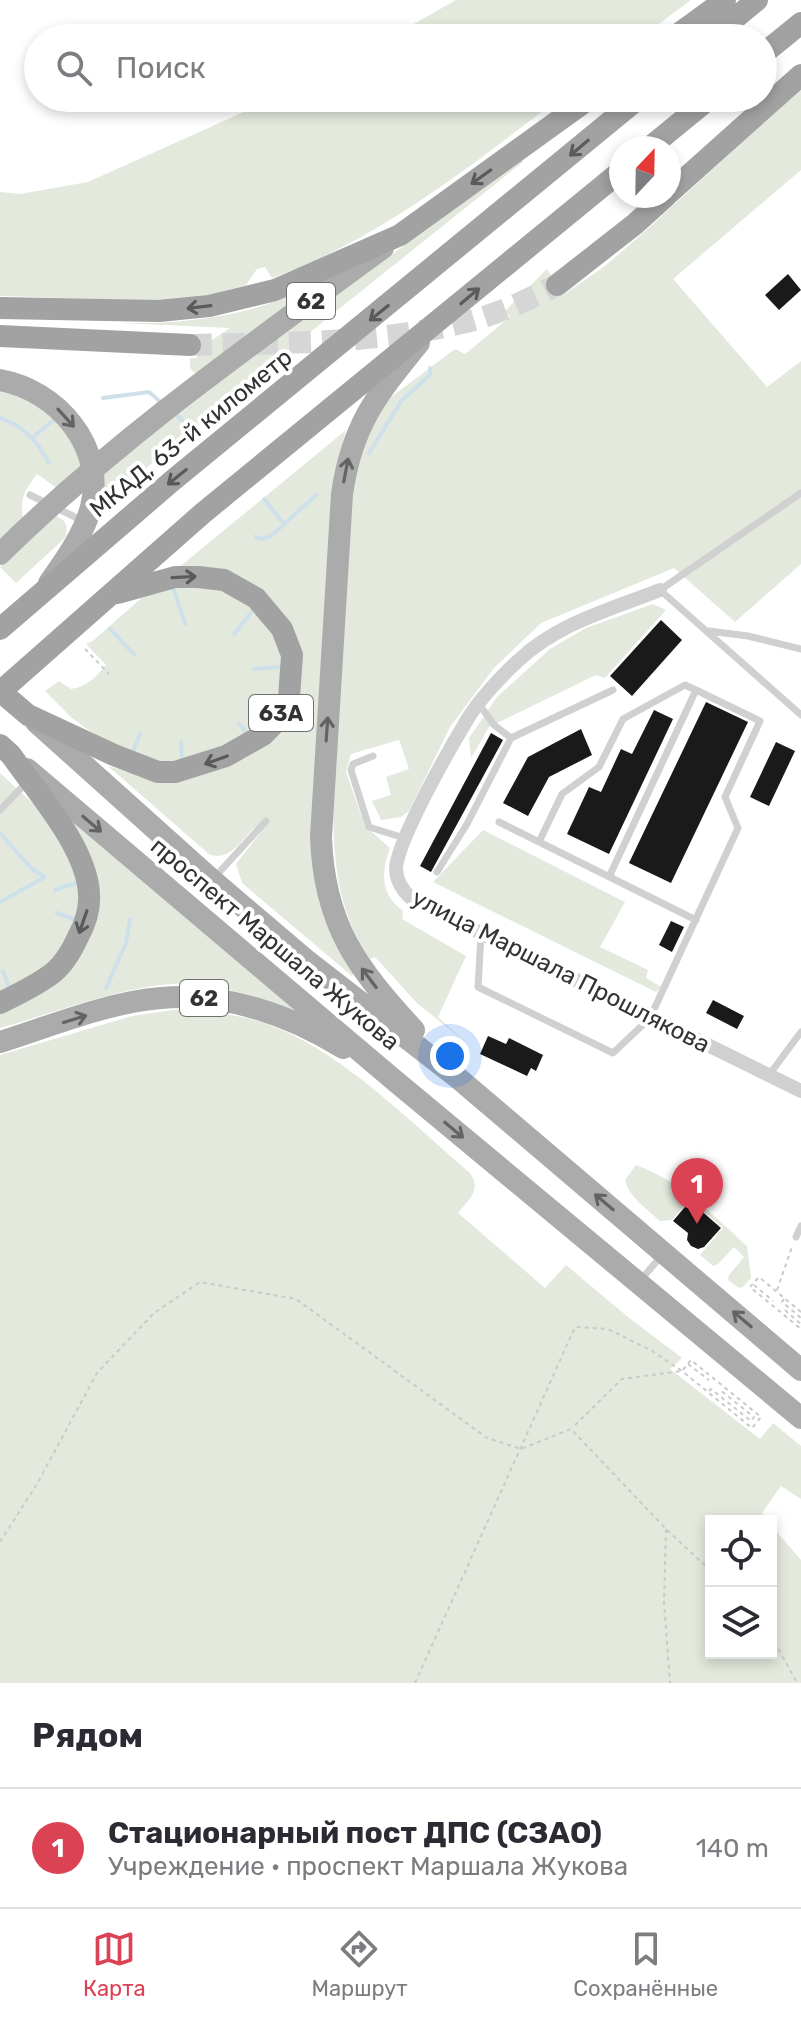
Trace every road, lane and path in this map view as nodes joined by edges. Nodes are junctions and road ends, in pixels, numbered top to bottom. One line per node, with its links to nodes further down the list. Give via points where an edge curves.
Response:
1 (725, 0): 4 (highway)
2 (757, 0): 5 (highway)
3 (801, 23): 6 (highway)
4 (692, 24)
5 (728, 24)
6 (777, 43)
7 (801, 75): 8 (highway)
8 (777, 96)
9 (571, 112): 17 (highway, one-way to 17)
10 (622, 112): 29 (highway, МКАД, 63-й километр, one-way to 29)
11 (693, 112): 13 (highway)
12 (759, 112): 15 (highway)
13 (664, 136)
14 (609, 181): 20 (highway, one-way to 14)
15 (681, 182)
16 (652, 208): 18 (highway)
17 (400, 235): 19 (highway, one-way to 19, via 275,290 209,306 159,311); 27 (main road, 62, via 100,463)
18 (557, 285)
19 (0, 308)
20 (431, 328): 30 (highway); 61 (main road, one-way to 20, via 379,991 347,945 322,868 347,463 356,432 377,395)
21 (0, 336): 22 (highway)
22 (190, 345)
23 (0, 380): 26 (main road, one-way to 26, via 47,398 86,444 94,474)
24 (801, 493): 28 (lane)
25 (30, 495): 26 (lane)
26 (85, 521): 29 (main road)
27 (0, 554)
28 (660, 590): 32 (lane); 39 (street, улица Маршала Прошлякова, via 558,630 519,659)
29 (38, 594): 31 (highway, МКАД, 63-й километр)
30 (109, 596): 38 (highway); 40 (highway, 63A, one-way to 40, via 175,577 198,577 224,580 256,598 282,629 292,655 289,697 278,717 243,747 197,767 158,772)
31 (0, 629)
32 (707, 631): 34 (lane); 41 (lane)
33 (85, 649): 35 (path)
34 (801, 649)
35 (109, 674)
36 (613, 690): 42 (lane)
37 (696, 690): 50 (lane, via 685,685 623,719 599,767 562,794); 52 (lane); 54 (lane, via 760,721 725,797 738,828)
38 (0, 692): 40 (highway)
39 (479, 704): 42 (lane); 49 (street, улица Маршала Прошлякова)
40 (28, 715): 53 (main road, проспект Маршала Жукова)
41 (801, 715)
42 (511, 738): 51 (lane)
43 (6, 750): 45 (highway); 62 (main road, проспект Маршала Жукова, one-way to 62)
44 (373, 756): 49 (lane, via 351,770 369,827)
45 (29, 781): 46 (lane); 56 (highway, one-way to 56, via 78,856 89,894 87,914 71,952 55,971)
46 (0, 810)
47 (266, 821): 53 (lane)
48 (499, 822): 50 (lane)
49 (404, 838): 55 (street, улица Маршала Прошлякова, via 396,865 405,893)
50 (539, 842): 52 (lane)
51 (437, 872)
52 (609, 877): 54 (lane)
53 (212, 880): 61 (main road, проспект Маршала Жукова)
54 (696, 920): 57 (lane)
55 (481, 933): 57 (street, улица Маршала Прошлякова); 57 (lane, via 478,987 613,1053)
56 (0, 1003)
57 (650, 1018): 60 (street, улица Маршала Прошлякова)
58 (801, 1032): 60 (lane)
59 (0, 1042): 62 (main road, 62, one-way to 62, via 157,998 221,999 268,1012 337,1044)
60 (769, 1075): 63 (street, улица Маршала Прошлякова)
61 (458, 1078): 66 (main road, проспект Маршала Жукова, one-way to 61)
62 (394, 1080): 67 (main road, проспект Маршала Жукова, one-way to 67)
63 (801, 1091)
64 (801, 1226): 65 (lane)
65 (796, 1237): 69 (path)
66 (664, 1253): 67 (lane); 78 (main road, проспект Маршала Жукова, one-way to 66)
67 (638, 1282): 83 (main road, проспект Маршала Жукова)
68 (753, 1284): 69 (path, via 759,1277); 71 (path); 76 (path, via 750,1287)
69 (777, 1291): 70 (path)
70 (785, 1298): 73 (path); 74 (path, via 782,1302)
71 (773, 1301)
72 (785, 1310): 75 (path)
73 (801, 1312)
74 (801, 1318)
75 (801, 1324)
76 (801, 1329)
77 (688, 1364): 79 (path); 80 (path); 82 (path, via 691,1360 761,1417 752,1428)
78 (801, 1370)
79 (682, 1371): 82 (path); 84 (path, via 622,1379); 85 (path, via 608,1329 575,1327)
80 (709, 1380)
81 (719, 1389): 82 (path, via 754,1417 751,1421 711,1389)
82 (708, 1392)
83 (801, 1418)
84 (571, 1429): 85 (path); 86 (path)
85 (521, 1449): 87 (path, via 487,1438 296,1299 200,1282 154,1313 97,1373); 90 (path)
86 (666, 1529): 88 (path); 91 (path)
87 (0, 1542)
88 (705, 1565)
89 (777, 1646): 92 (path)
90 (415, 1683)
91 (670, 1683)
92 (797, 1683)

